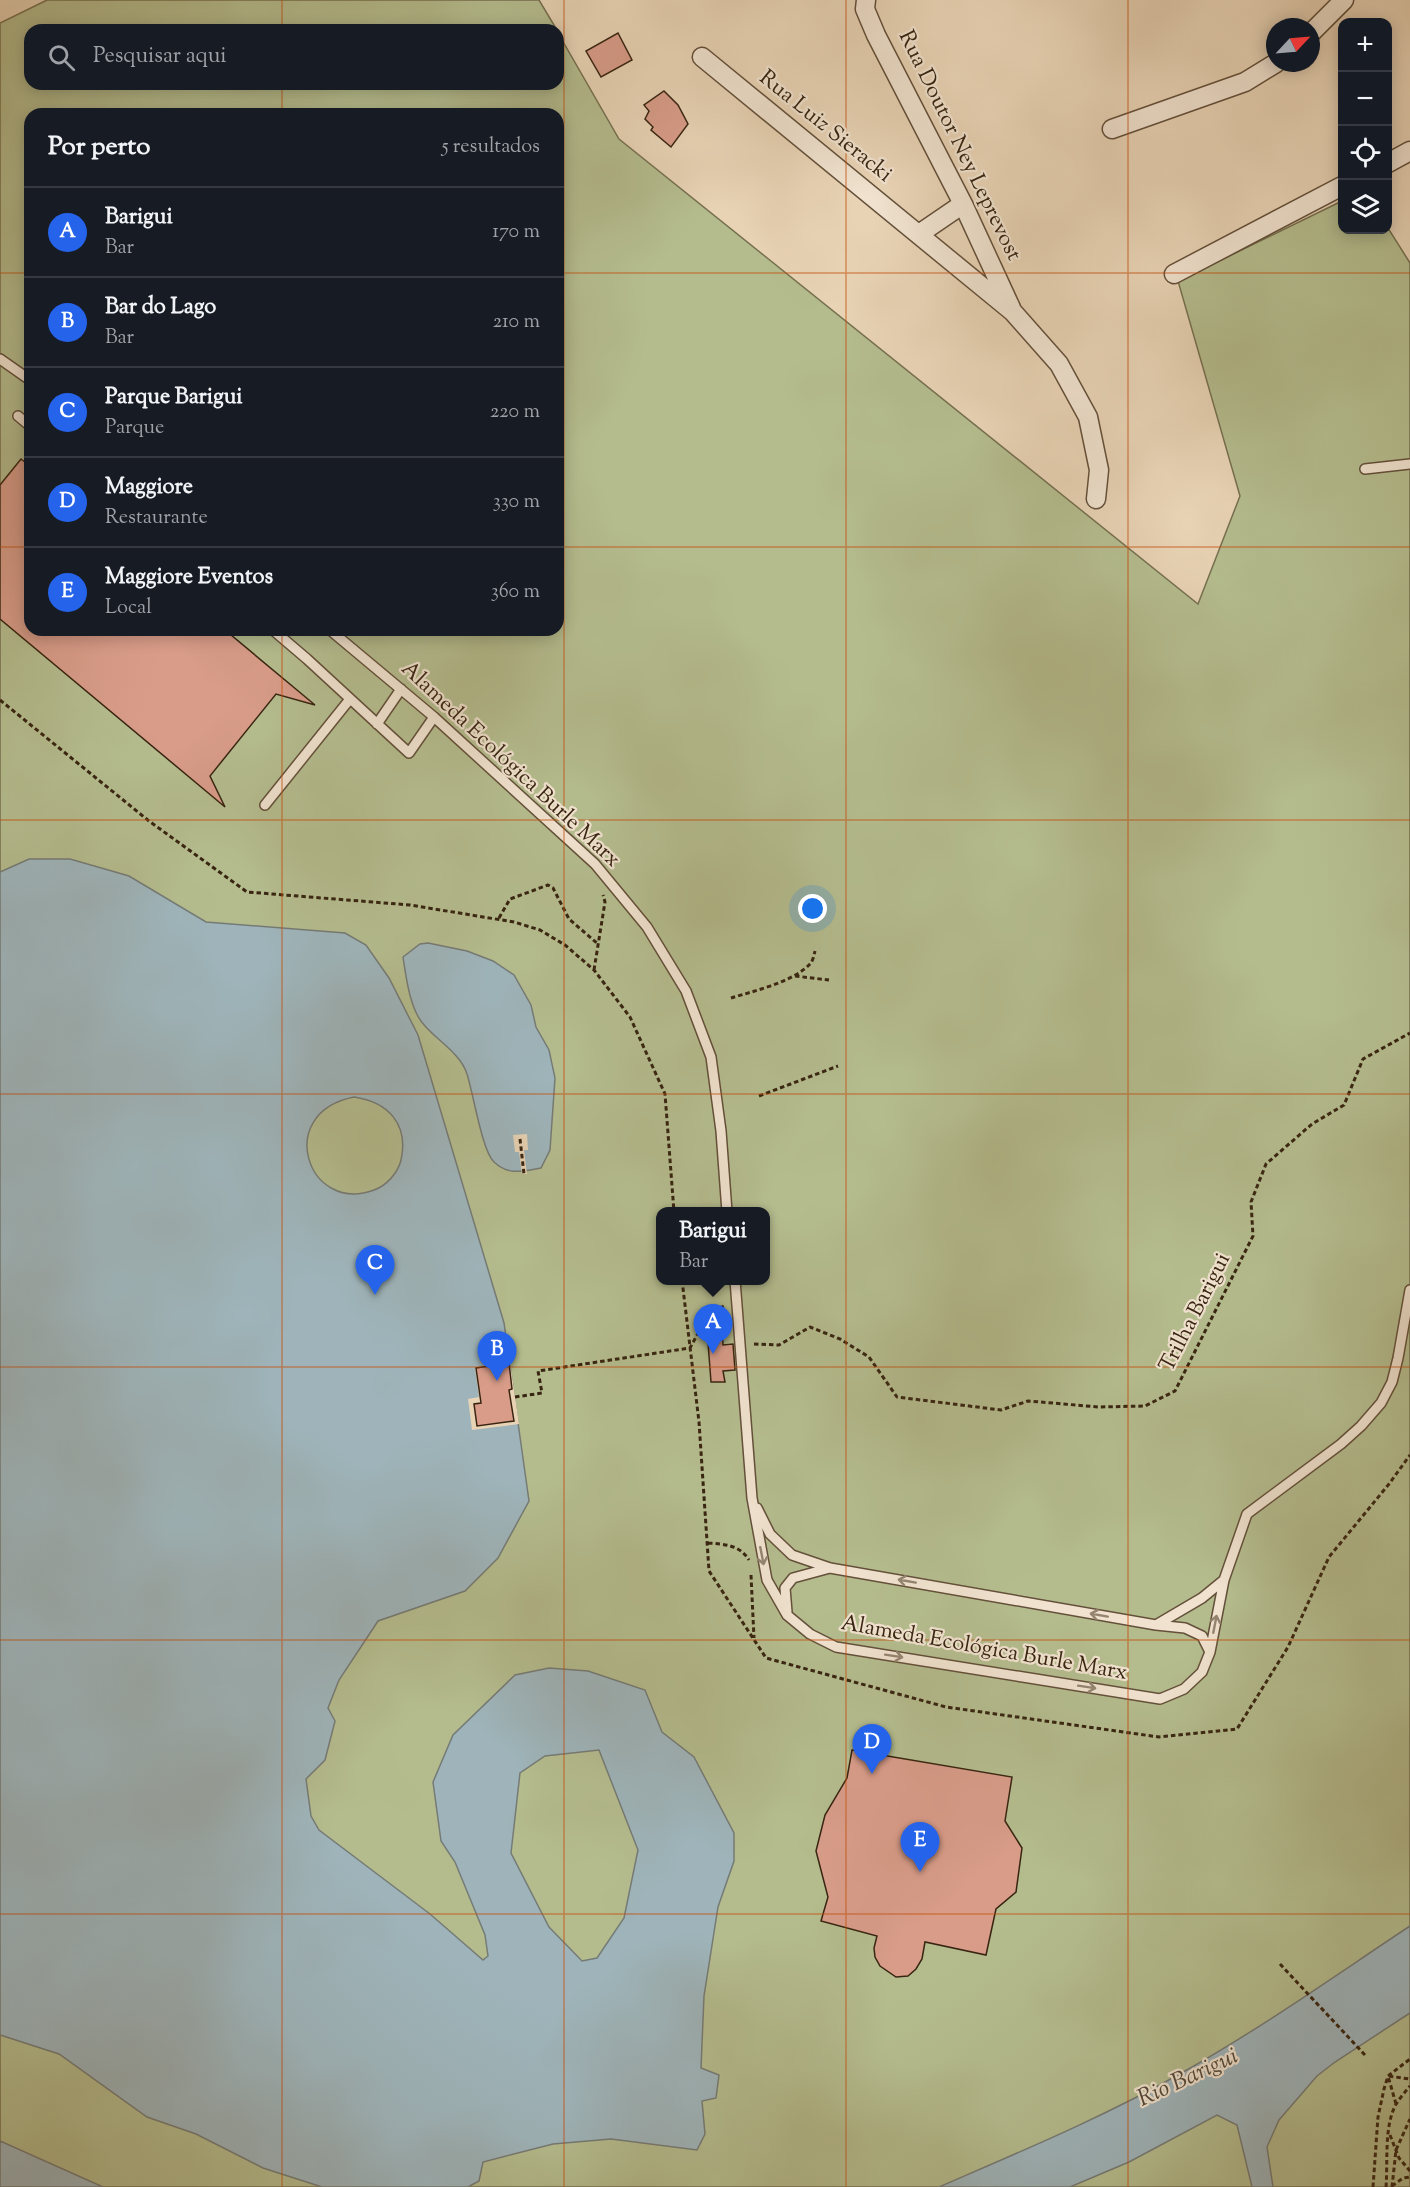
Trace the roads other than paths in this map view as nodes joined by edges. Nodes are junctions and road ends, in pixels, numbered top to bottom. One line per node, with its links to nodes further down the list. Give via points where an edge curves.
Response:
1 (866, 0): 10 (street, Rua Doutor Ney Leprevost, via 865,9 876,35)
2 (1344, 0): 3 (street)
3 (1320, 24)
4 (702, 57): 11 (street, Rua Luiz Sieracki)
5 (1266, 69): 6 (street, via 1234,87)
6 (1112, 129)
7 (1410, 151): 8 (street)
8 (1392, 161)
9 (1338, 188): 12 (street)
10 (963, 204): 11 (street); 13 (street, Rua Doutor Ney Leprevost)
11 (919, 234): 13 (street, Rua Luiz Sieracki)
12 (1174, 274)
13 (1013, 312): 20 (street, Rua Luiz Sieracki, via 1059,364 1088,417 1099,470)
14 (0, 359): 15 (lane)
15 (24, 376)
16 (18, 416): 17 (lane)
17 (24, 421)
18 (1410, 464): 19 (lane)
19 (1365, 469)
20 (1096, 499)
21 (280, 636): 24 (lane)
22 (337, 636): 23 (lane, Alameda Ecológica Burle Marx)
23 (401, 689): 25 (lane, Alameda Ecológica Burle Marx); 26 (lane)
24 (350, 699): 26 (lane); 27 (lane)
25 (434, 717): 26 (lane, via 409,753); 28 (lane, Alameda Ecológica Burle Marx, via 595,864 647,927 686,991 711,1058)
26 (377, 724)
27 (265, 805)
28 (727, 1207)
29 (735, 1285): 31 (lane, Alameda Ecológica Burle Marx)
30 (1410, 1290): 33 (lane, Alameda Ecológica Burle Marx, via 1392,1382 1381,1403 1341,1444 1247,1514)
31 (752, 1498): 32 (lane, Alameda Ecológica Burle Marx, via 770,1534 792,1555); 34 (lane, Alameda Ecológica Burle Marx, one-way to 34, via 767,1580)
32 (830, 1568): 34 (lane, via 793,1578 785,1588); 35 (lane, Alameda Ecológica Burle Marx, one-way to 32)
33 (1224, 1580): 35 (lane); 36 (lane, Alameda Ecológica Burle Marx, one-way to 33)
34 (787, 1615): 36 (lane, Alameda Ecológica Burle Marx, one-way to 36, via 810,1634 836,1647 1160,1699 1184,1689 1202,1672)
35 (1156, 1625): 36 (lane, Alameda Ecológica Burle Marx, via 1185,1628 1202,1636)
36 (1210, 1652)

